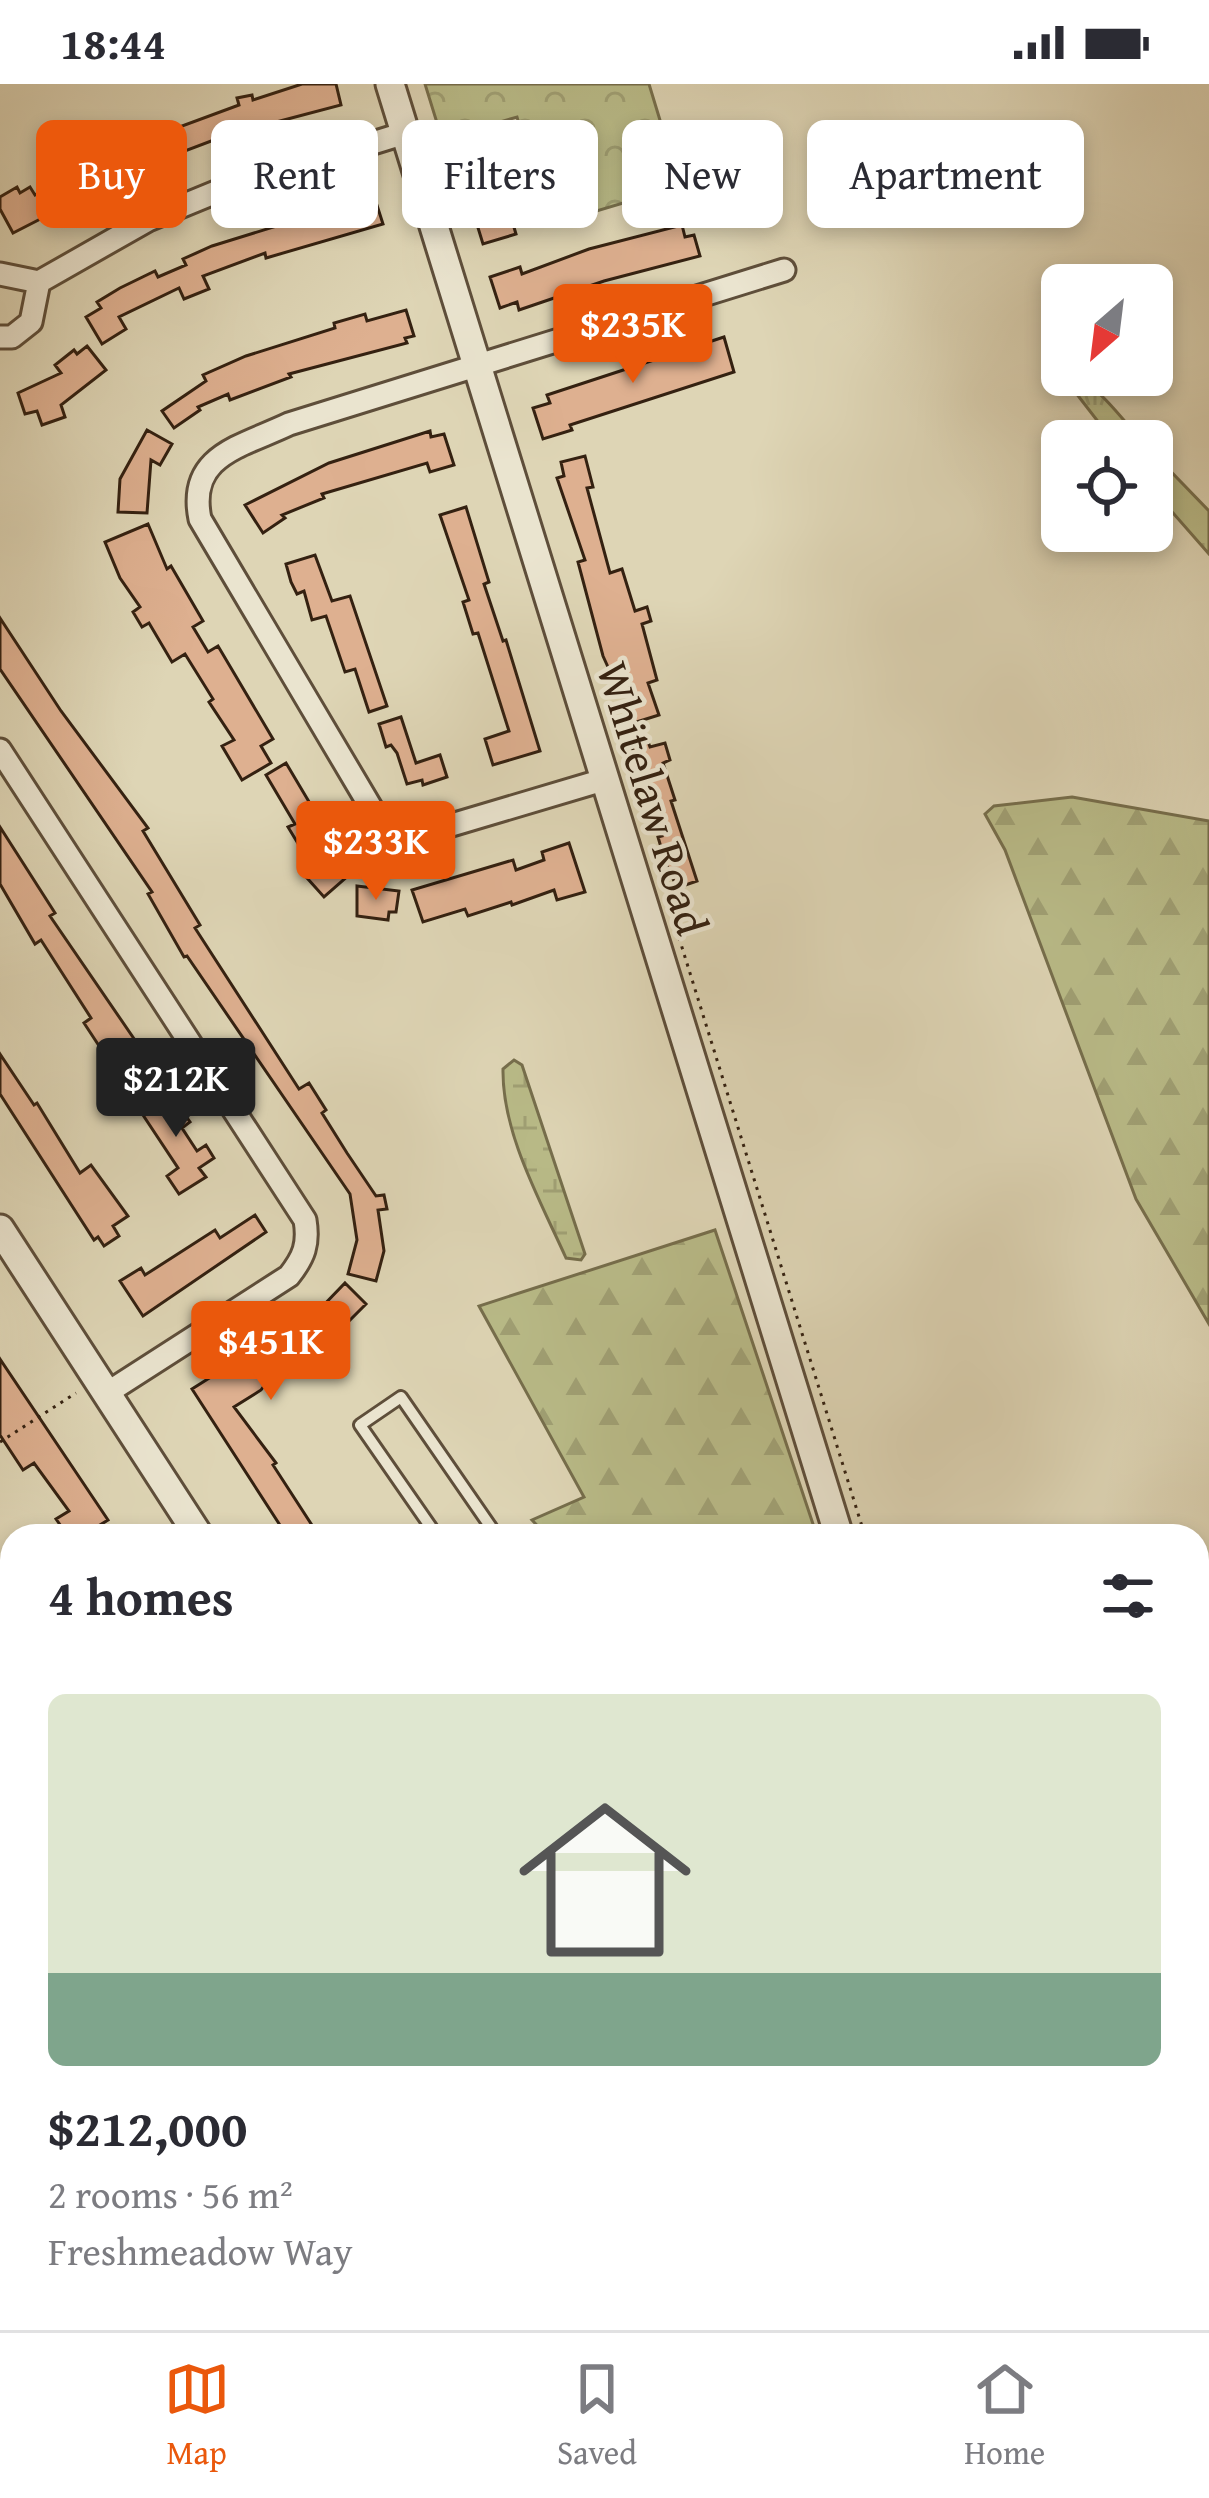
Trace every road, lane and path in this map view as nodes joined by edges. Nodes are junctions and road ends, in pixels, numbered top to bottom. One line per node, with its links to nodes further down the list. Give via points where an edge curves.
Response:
1 (390, 84): 2 (street, Whitelaw Road)
2 (402, 123)
3 (402, 134): 7 (street, via 221,190 148,220)
4 (434, 228): 9 (street, Whitelaw Road)
5 (784, 270): 9 (street)
6 (0, 274): 7 (street)
7 (39, 282): 8 (street, via 32,322)
8 (0, 337)
9 (476, 364): 11 (street, Whitelaw Road); 11 (street, via 289,424 218,458 200,476 200,519 376,816 394,830 418,835)
10 (0, 750): 13 (street, via 305,1220 308,1237 289,1276)
11 (603, 779): 18 (street, Whitelaw Road)
12 (0, 1228): 13 (street)
13 (102, 1386): 14 (path); 15 (street)
14 (0, 1442)
15 (191, 1524)
16 (429, 1524): 17 (lane, via 360,1425 401,1397)
17 (489, 1524)
18 (835, 1524)

